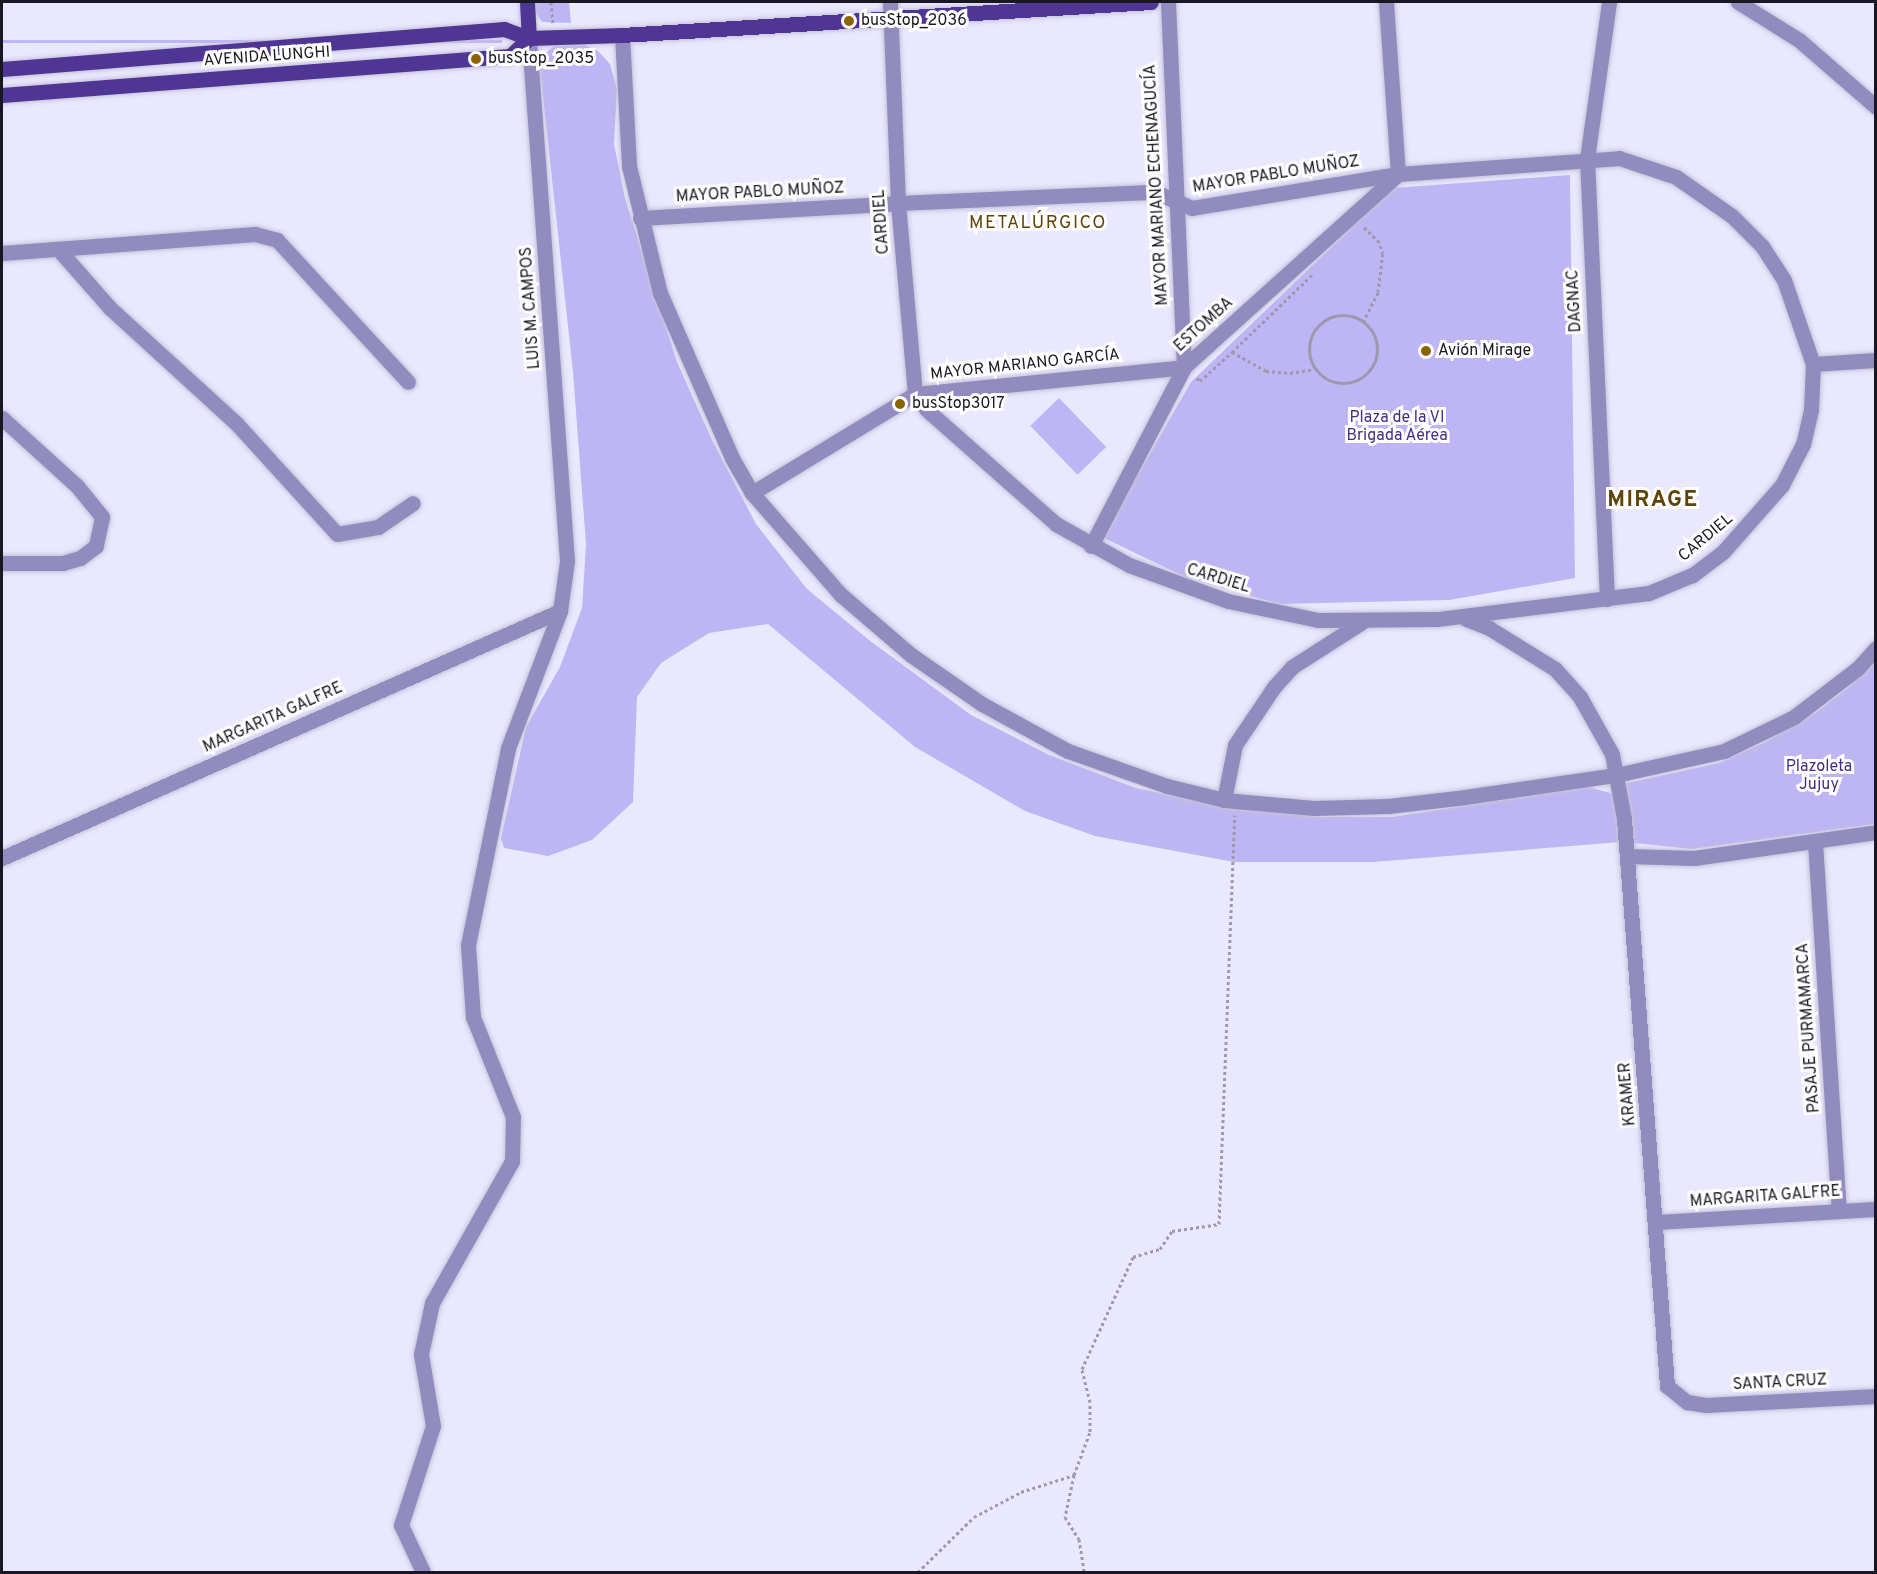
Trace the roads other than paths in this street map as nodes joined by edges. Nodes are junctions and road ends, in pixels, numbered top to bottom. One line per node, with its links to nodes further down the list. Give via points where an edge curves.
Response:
1 (527, 2): 10 (main road, LUIS M. CAMPOS)
2 (890, 2): 8 (street, CARDIEL)
3 (1151, 2): 8 (main road, AVENIDA LUNGHI)
4 (1168, 2): 16 (street, MAYOR MARIANO ECHENAGUCÍA)
5 (1386, 2): 15 (street)
6 (1609, 2): 14 (street, DAGNAC)
7 (1738, 2): 13 (street, via 1799,40)
8 (890, 18): 9 (main road, AVENIDA LUNGHI); 17 (street, CARDIEL)
9 (622, 35): 10 (main road, AVENIDA LUNGHI); 18 (street, via 629,166)
10 (529, 38): 11 (main road, AVENIDA LUNGHI, via 504,29); 12 (main road, AVENIDA LUNGHI, via 510,56); 32 (street, LUIS M. CAMPOS, via 567,561)
11 (2, 69)
12 (2, 95)
13 (1875, 107)
14 (1587, 159): 15 (street, MAYOR PABLO MUÑOZ); 22 (street, MAYOR PABLO MUÑOZ, via 1619,158 1650,166 1676,177 1732,216 1762,246 1784,280); 31 (street, DAGNAC)
15 (1398, 174): 16 (street, MAYOR PABLO MUÑOZ, via 1192,208); 23 (street, ESTOMBA)
16 (1175, 201): 17 (street, MAYOR PABLO MUÑOZ, via 1155,192); 23 (street, MAYOR MARIANO ECHENAGUCÍA)
17 (898, 203): 18 (street, MAYOR PABLO MUÑOZ); 25 (street, CARDIEL)
18 (640, 218): 27 (street, via 660,293 683,351)
19 (59, 250): 20 (street); 24 (street, via 255,234 277,240); 28 (street, via 110,308 236,423 337,534 378,527)
20 (2, 253)
21 (1875, 360): 22 (street)
22 (1813, 364): 31 (street, CARDIEL, via 1811,410 1803,444 1782,485 1750,525 1692,576 1649,593)
23 (1184, 367): 25 (street, MAYOR MARIANO GARCÍA); 29 (street, ESTOMBA)
24 (408, 382)
25 (915, 394): 27 (street, MAYOR MARIANO GARCÍA); 29 (street, CARDIEL, via 927,410 1056,524)
26 (2, 418): 30 (street, via 77,486 102,517 96,546 80,558 63,563)
27 (752, 493): 37 (street, via 848,600 911,655 973,698 1068,751 1167,786)
28 (413, 503)
29 (1091, 546): 34 (street, CARDIEL, via 1184,588 1228,602 1277,614)
30 (2, 563)
31 (1607, 599): 33 (street, CARDIEL)
32 (560, 611): 41 (street, MARGARITA GALFRE); 47 (street, LUIS M. CAMPOS, via 508,748 468,945 473,1017 513,1117 512,1161 432,1303 425,1334 421,1354 433,1426 401,1525)
33 (1437, 619): 34 (street, CARDIEL); 36 (street, KRAMER, via 1468,619 1555,669 1580,697 1596,724 1612,754)
34 (1362, 622): 37 (street, via 1292,667 1269,693 1235,745)
35 (1875, 648): 36 (street, via 1858,668 1794,717 1755,737 1724,751)
36 (1616, 775): 37 (street, via 1388,806 1314,808); 40 (street, KRAMER)
37 (1230, 800)
38 (1875, 832): 39 (street)
39 (1815, 842): 40 (street, via 1694,858); 43 (street, PASAJE PURMAMARCA)
40 (1626, 856): 44 (street, KRAMER)
41 (2, 858)
42 (1875, 1209): 43 (street, MARGARITA GALFRE)
43 (1839, 1210): 44 (street, MARGARITA GALFRE)
44 (1656, 1222): 46 (street, KRAMER, via 1666,1386)
45 (1875, 1396): 46 (street, SANTA CRUZ, via 1706,1405)
46 (1687, 1402)
47 (423, 1572)

